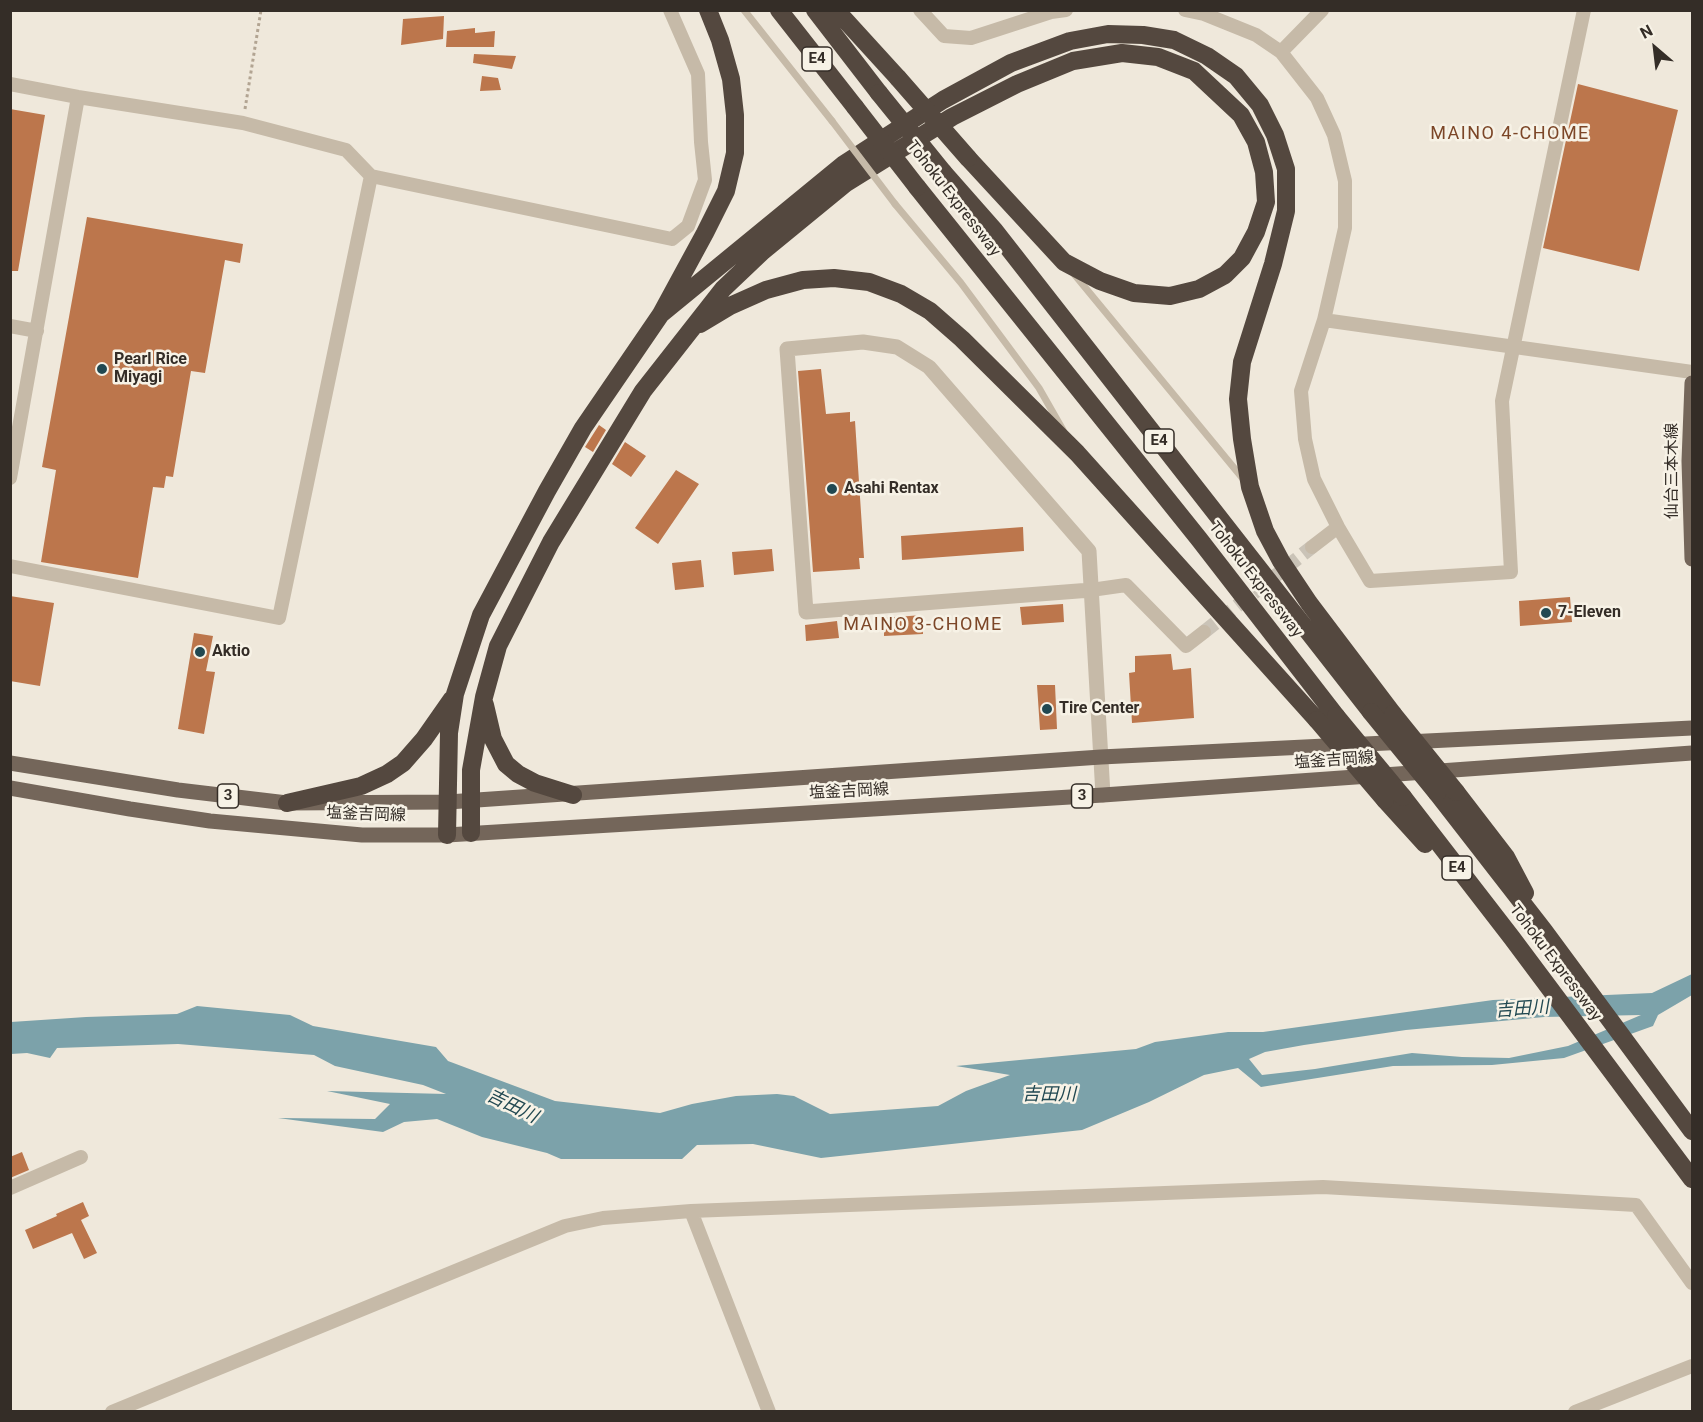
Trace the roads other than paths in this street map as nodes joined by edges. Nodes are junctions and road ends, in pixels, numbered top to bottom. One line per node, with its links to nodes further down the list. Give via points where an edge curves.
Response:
1 (670, 10): 16 (street, via 699,74 705,180 688,226 672,238)
2 (708, 10): 18 (highway, via 731,79 735,153 726,191)
3 (744, 10): 26 (lane, bridge, via 961,283 1039,388)
4 (779, 10): 44 (highway, Tohoku Expressway / E4, bridge, via 1192,530 1336,716)
5 (815, 10): 50 (highway, Tohoku Expressway / E4, bridge, via 1003,241)
6 (836, 10): 17 (highway, bridge)
7 (920, 10): 12 (street, via 944,36 971,38)
8 (1066, 10): 12 (street)
9 (1185, 10): 13 (street, via 1256,35)
10 (1322, 10): 13 (street)
11 (1584, 10): 23 (street)
12 (1051, 11)
13 (1281, 52): 19 (street, via 1317,98 1334,135 1345,181 1345,228)
14 (10, 84): 15 (street)
15 (78, 97): 16 (street, via 243,123 346,150); 21 (street)
16 (371, 176): 32 (street, via 279,618)
17 (1064, 262): 22 (highway, via 1134,293 1170,296 1199,289 1225,275 1242,258 1266,202 1264,172 1256,142 1241,115 1194,71 1158,57 1122,53 1073,61 962,112 846,183 763,251 723,289); 28 (lane)
18 (661, 314): 28 (highway, via 844,164 943,100 1011,63 1070,42 1108,34 1173,40 1236,76 1260,105 1286,169 1286,211 1242,362 1238,399); 35 (highway, via 583,428 547,490 481,615)
19 (1324, 320): 23 (street); 29 (street, via 1301,391 1305,439 1314,479)
20 (10, 326): 21 (street)
21 (37, 331): 27 (street)
22 (689, 331): 26 (highway, via 730,306 803,280 868,282 901,294 930,311); 36 (highway, via 644,391 551,542 498,646)
23 (1513, 346): 24 (street); 29 (street, via 1502,400 1511,572 1370,581)
24 (1692, 372)
25 (1692, 383): 31 (main road, 仙台三本木線)
26 (1077, 453): 44 (highway, bridge, via 1317,720)
27 (10, 478)
28 (1250, 487): 50 (highway, bridge, via 1265,531 1281,561 1393,714 1506,857)
29 (1338, 527): 30 (street)
30 (1312, 547)
31 (1692, 559)
32 (10, 566)
33 (1090, 590): 33 (street, via 1089,551 929,367 897,347 863,342 787,349 806,612); 34 (street, via 1126,585 1186,646); 39 (street)
34 (1204, 632)
35 (455, 694): 46 (highway, via 449,733); 47 (highway, via 424,739 403,763 387,774 361,786)
36 (484, 697): 42 (highway, via 493,739 506,764 535,783); 45 (highway, via 471,770)
37 (1692, 728): 39 (main road, 塩釜吉岡線 / 3)
38 (1692, 753): 43 (main road, 塩釜吉岡線 / 3)
39 (1101, 757): 42 (main road, 塩釜吉岡線 / 3); 43 (street)
40 (10, 763): 47 (main road, 塩釜吉岡線 / 3)
41 (10, 788): 49 (main road, 塩釜吉岡線 / 3, via 221,822 362,835)
42 (573, 795): 45 (main road, 塩釜吉岡線 / 3)
43 (1103, 795): 48 (main road, 塩釜吉岡線 / 3)
44 (1394, 799): 53 (highway, Tohoku Expressway / E4, via 1512,938)
45 (472, 801): 46 (main road, 塩釜吉岡線 / 3); 48 (highway)
46 (447, 802): 47 (main road, 塩釜吉岡線 / 3); 49 (highway)
47 (287, 803)
48 (471, 833): 49 (main road, 塩釜吉岡線 / 3)
49 (447, 835)
50 (1545, 932): 51 (highway, Tohoku Expressway)
51 (1692, 1131)
52 (81, 1157): 54 (street)
53 (1692, 1179)
54 (10, 1188)
55 (691, 1211): 56 (street, via 1323,1187 1636,1205); 58 (street, via 603,1218 565,1226); 59 (street)
56 (1692, 1283)
57 (1692, 1366): 60 (street)
58 (112, 1412)
59 (769, 1412)
60 (1575, 1412)

